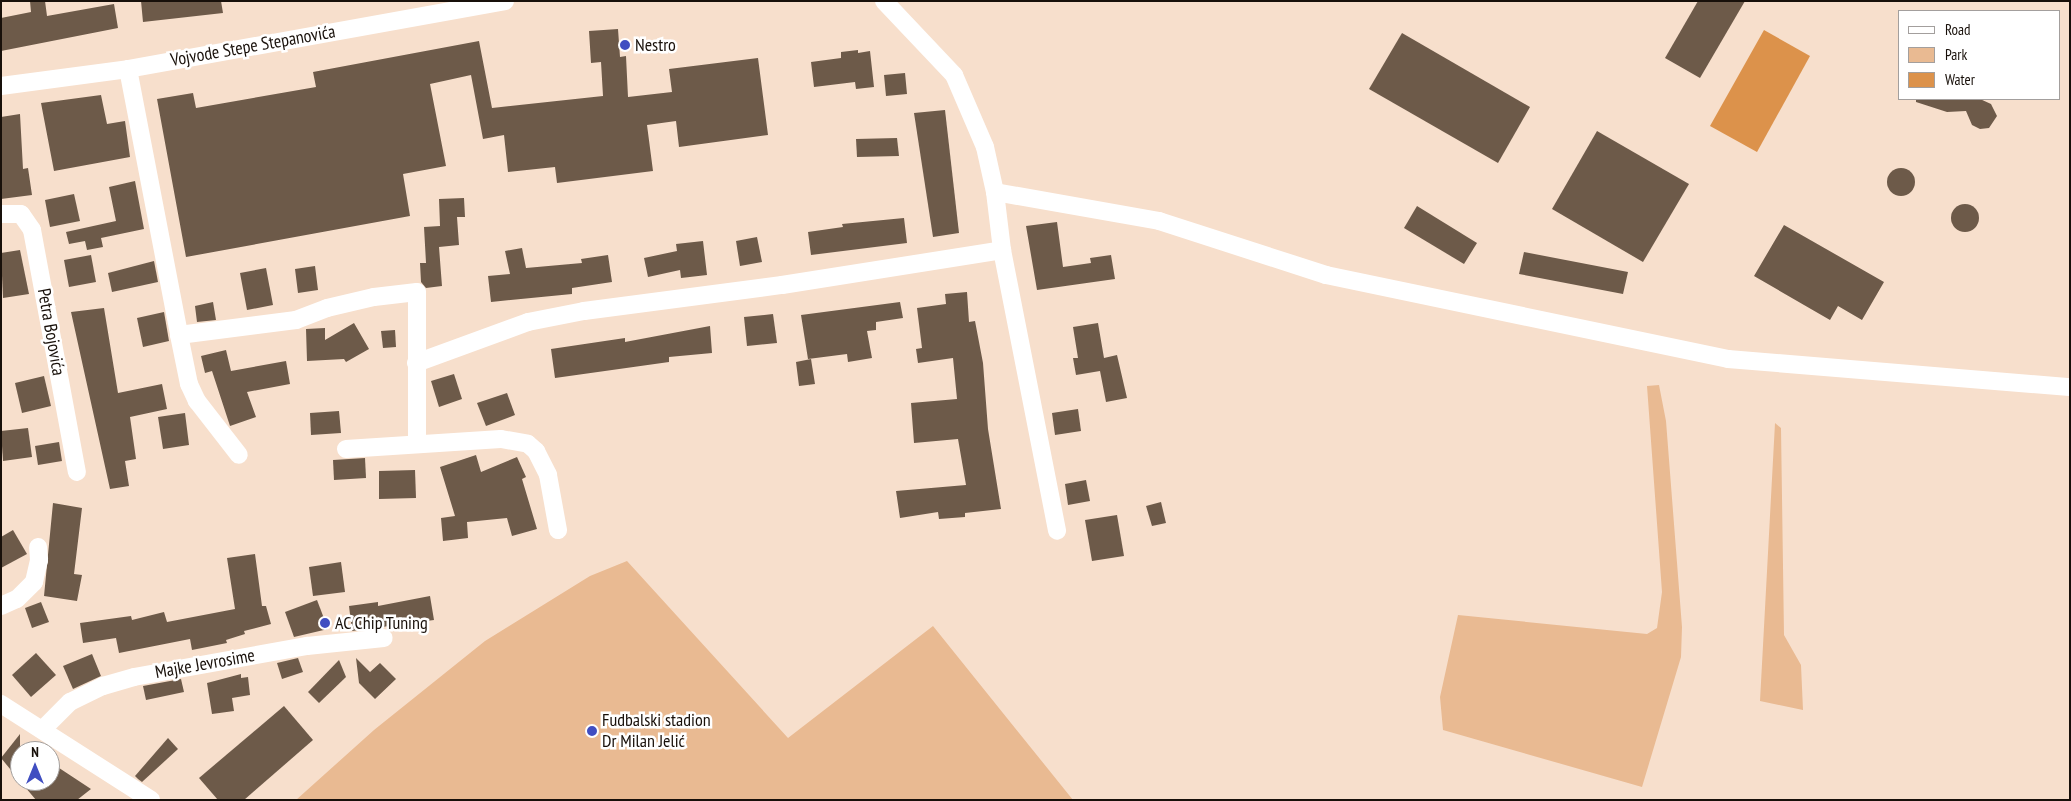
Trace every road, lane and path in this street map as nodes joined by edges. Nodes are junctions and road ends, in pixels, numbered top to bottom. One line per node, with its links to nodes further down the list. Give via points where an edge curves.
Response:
1 (504, 1): 3 (street, Vojvode Stepe Stepanovića)
2 (884, 1): 5 (street, via 954,74 985,147)
3 (128, 68): 4 (street, Vojvode Stepe Stepanovića); 8 (street)
4 (1, 86)
5 (995, 192): 7 (street); 10 (street, via 1159,221 1326,275 1728,359)
6 (1, 214): 14 (street, Petra Bojovića, via 21,214 32,230)
7 (1002, 250): 9 (street, via 782,285 584,311 528,322); 16 (street)
8 (179, 334): 9 (street, via 296,320 327,308 374,297 417,292); 13 (street, via 188,384 197,401)
9 (416, 362): 11 (street)
10 (2070, 387)
11 (417, 443): 12 (street); 15 (street, via 501,439 528,444 536,451 548,475)
12 (346, 449)
13 (239, 455)
14 (77, 472)
15 (558, 530)
16 (1057, 531)
17 (38, 547): 18 (street, via 34,582 17,599)
18 (1, 606)
19 (384, 638): 21 (street, Majke Jevrosime, via 306,646 126,679 70,702)
20 (1, 704): 21 (street)
21 (42, 730): 22 (street)
22 (151, 800)

